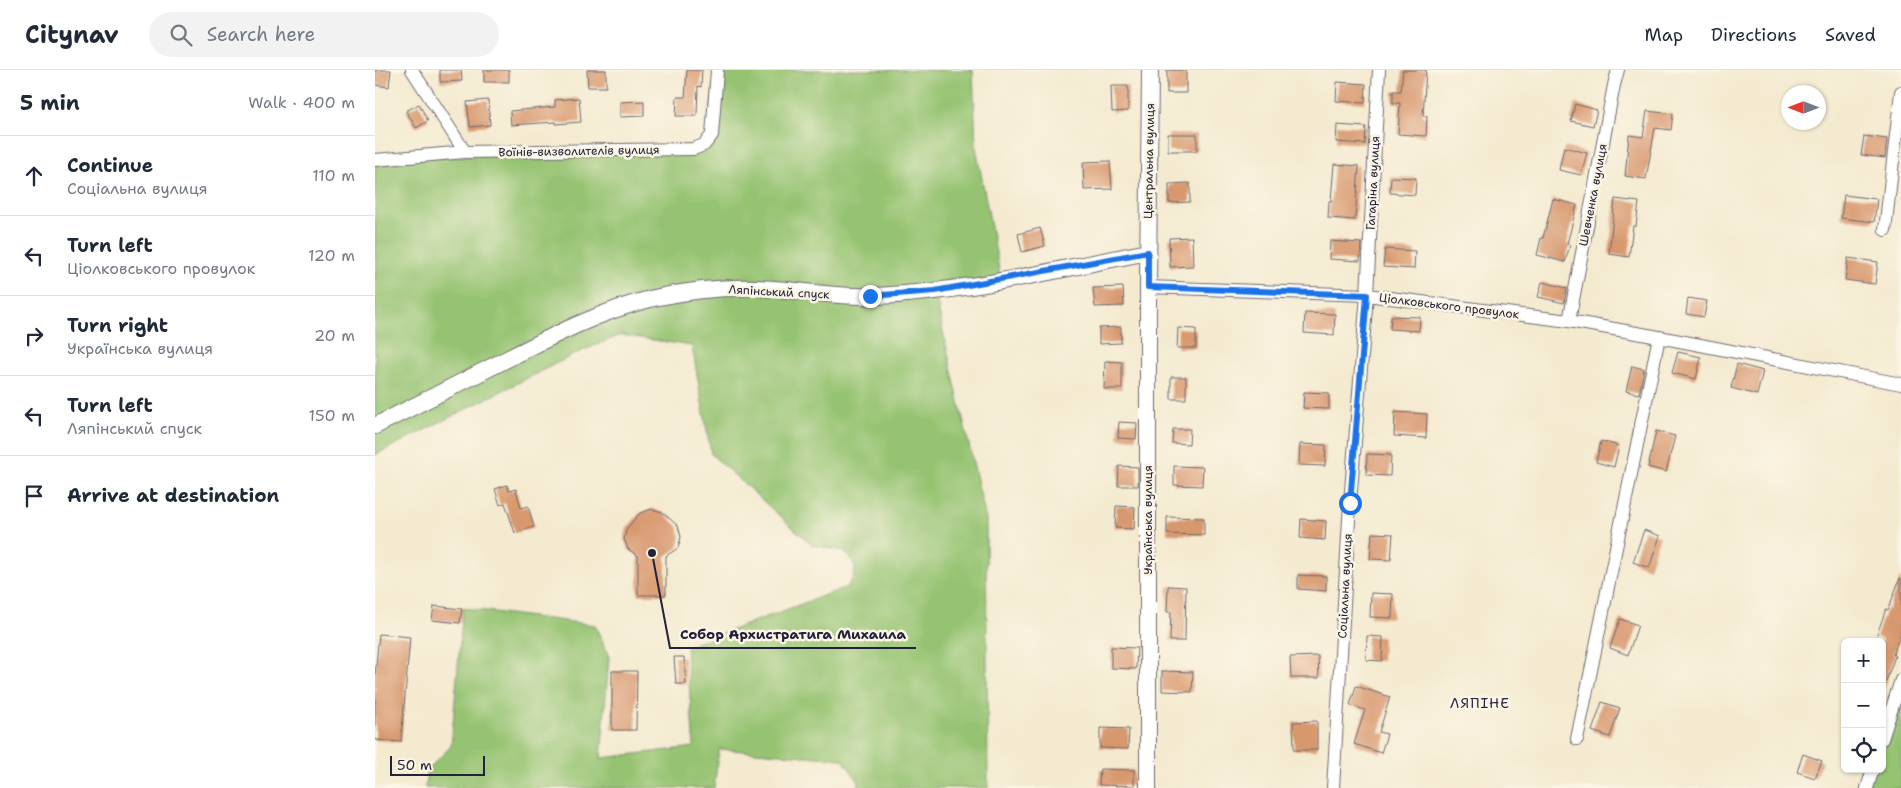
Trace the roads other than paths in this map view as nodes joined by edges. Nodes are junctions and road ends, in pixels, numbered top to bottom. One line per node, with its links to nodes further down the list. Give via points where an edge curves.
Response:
1 (412, 70): 7 (street)
2 (717, 70): 7 (street, Воїнів-визволителів вулиця, via 712,135 704,145 693,149)
3 (1150, 70): 10 (street, Центральна вулиця)
4 (1379, 70): 12 (street, Гагаріна вулиця)
5 (1618, 70): 13 (street, Шевченка вулиця)
6 (1901, 92): 9 (street)
7 (465, 152): 8 (street, Воїнів-визволителів вулиця)
8 (375, 160)
9 (1885, 230)
10 (1148, 252): 11 (street, Українська вулиця); 16 (street, Ляпінський спуск, via 902,295 728,288 653,298 568,328)
11 (1148, 287): 12 (street, Ціолковського провулок); 21 (street, Українська вулиця)
12 (1367, 295): 13 (street, Ціолковського провулок); 22 (street, Соціальна вулиця, via 1350,503)
13 (1569, 321): 14 (street, Ціолковського провулок)
14 (1659, 337): 15 (street, Ціолковського провулок); 19 (street)
15 (1901, 384)
16 (375, 426)
17 (1901, 680): 18 (street)
18 (1886, 728)
19 (1577, 739)
20 (1872, 773): 23 (street)
21 (1148, 788)
22 (1333, 788)
23 (1867, 788)

